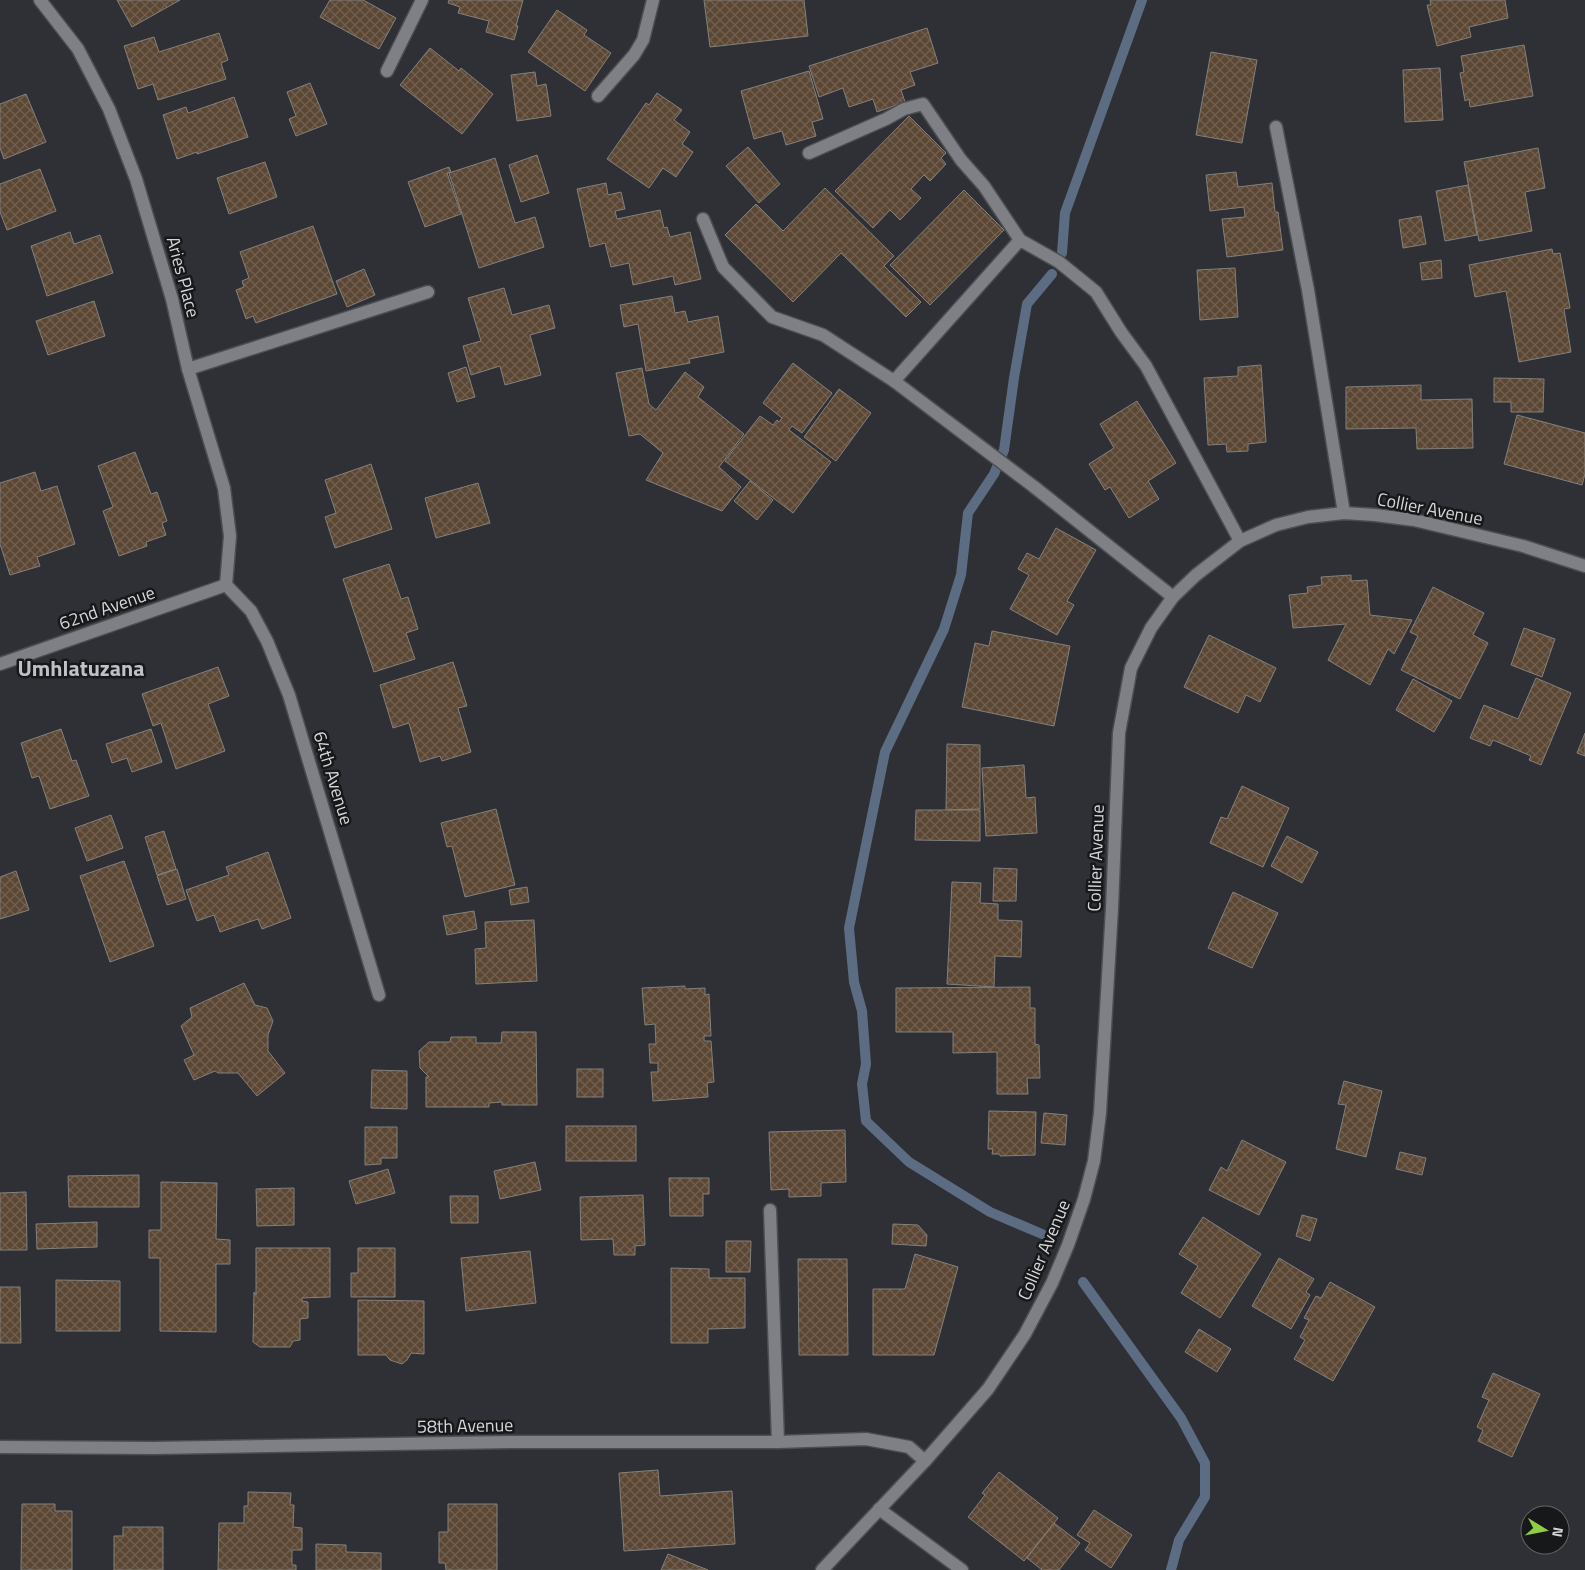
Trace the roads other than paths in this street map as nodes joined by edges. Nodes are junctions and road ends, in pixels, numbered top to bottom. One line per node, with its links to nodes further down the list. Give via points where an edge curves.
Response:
1 (40, 0): 11 (street, Aries Place, via 78,49 108,109 136,179 172,299)
2 (422, 0): 4 (street)
3 (653, 0): 5 (street, via 643,40)
4 (387, 72)
5 (598, 96)
6 (1276, 126): 13 (street, via 1308,290)
7 (809, 153): 9 (street, via 904,109 923,104)
8 (702, 219): 12 (street, via 724,267 772,317 823,335)
9 (1020, 240): 12 (street); 14 (street, via 1059,262 1096,292 1146,366)
10 (428, 292): 11 (street)
11 (188, 369): 16 (street, Aries Place, via 224,488 230,536)
12 (894, 382): 17 (street)
13 (1344, 514): 14 (street, Collier Avenue, via 1284,523); 15 (street, Collier Avenue, via 1375,514 1414,520 1523,546)
14 (1240, 541): 17 (street, Collier Avenue)
15 (1585, 566)
16 (226, 585): 18 (street, 62nd Avenue); 19 (street, 64th Avenue, via 251,611 289,695)
17 (1173, 597): 23 (street, Collier Avenue, via 1151,628 1131,668 1119,733 1100,1113 1094,1161 1084,1199 1055,1275 1025,1334 988,1389)
18 (0, 664)
19 (379, 995)
20 (770, 1210): 21 (street)
21 (778, 1442): 22 (street, 58th Avenue); 23 (street, 58th Avenue, via 866,1439 909,1447)
22 (0, 1447)
23 (925, 1461): 24 (street, Collier Avenue)
24 (879, 1509): 25 (street, Collier Avenue); 26 (street)
25 (822, 1570)
26 (962, 1570)

